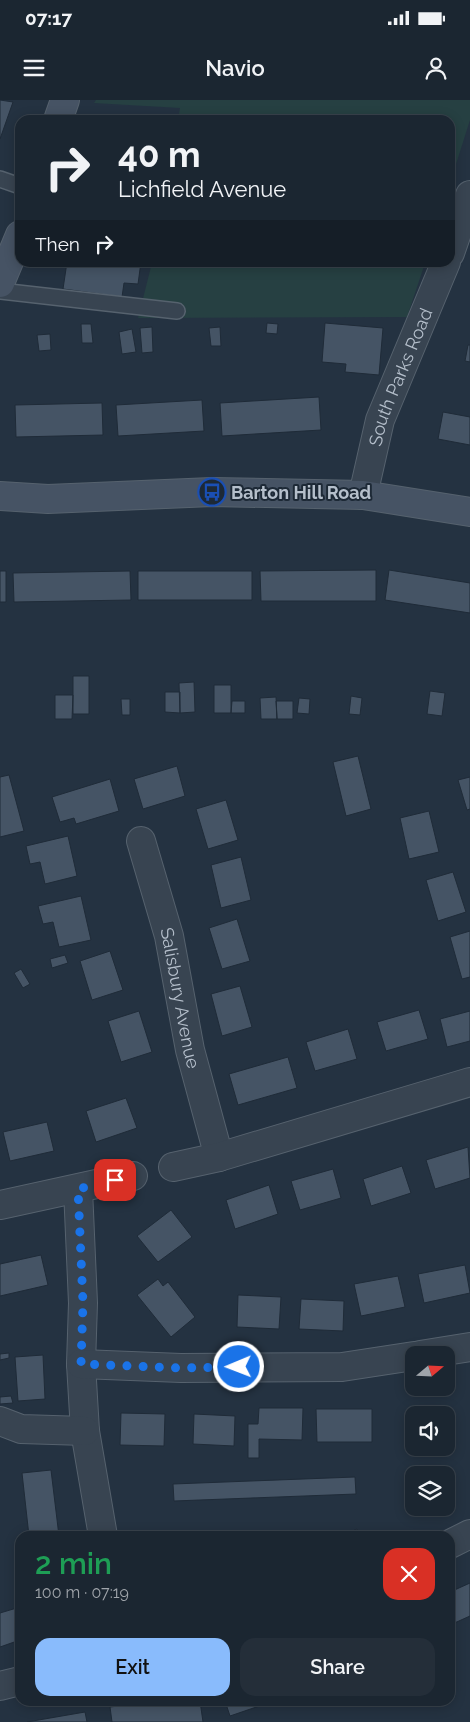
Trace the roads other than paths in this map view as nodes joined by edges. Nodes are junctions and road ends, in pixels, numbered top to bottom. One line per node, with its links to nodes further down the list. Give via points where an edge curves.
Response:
1 (65, 100): 2 (street)
2 (60, 115)
3 (0, 179): 4 (lane)
4 (15, 184)
5 (470, 195): 6 (street)
6 (455, 238)
7 (15, 248): 9 (street)
8 (444, 267): 12 (street, South Parks Road, via 380,420)
9 (0, 283)
10 (0, 291): 11 (lane)
11 (177, 311)
12 (363, 495): 13 (street, via 212,492 48,499); 14 (street)
13 (0, 496)
14 (470, 512)
15 (142, 841): 17 (street, Salisbury Avenue, via 169,936 190,1050)
16 (470, 1082): 17 (street)
17 (219, 1157): 18 (street)
18 (173, 1167)
19 (133, 1176): 20 (street)
20 (78, 1189): 21 (street); 25 (street, via 83,1303)
21 (0, 1205)
22 (470, 1347): 23 (street)
23 (455, 1349)
24 (405, 1357): 25 (street, via 342,1367 180,1368)
25 (81, 1364): 27 (street)
26 (0, 1421): 27 (street, via 21,1429)
27 (85, 1431): 28 (street)
28 (102, 1531)
29 (470, 1534): 30 (street)
30 (455, 1542)
31 (15, 1682): 32 (street)
32 (0, 1686)

